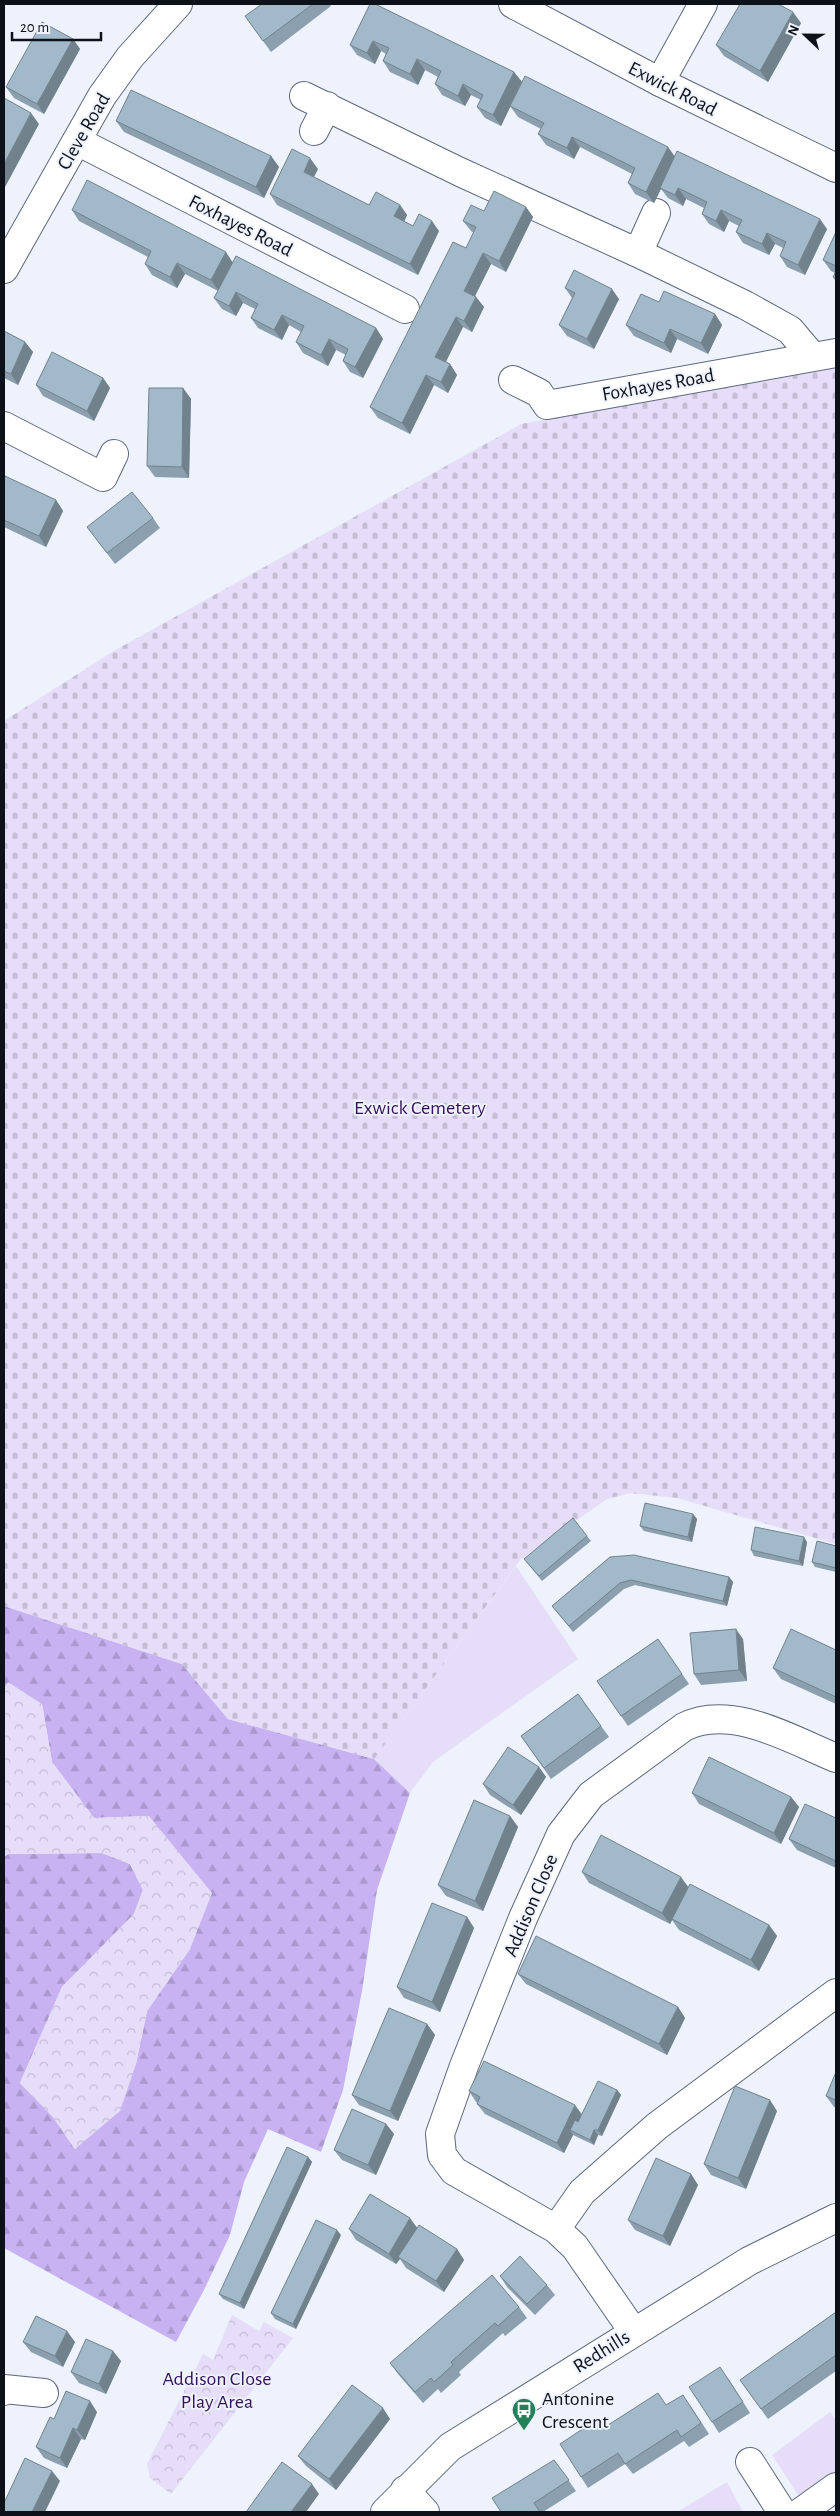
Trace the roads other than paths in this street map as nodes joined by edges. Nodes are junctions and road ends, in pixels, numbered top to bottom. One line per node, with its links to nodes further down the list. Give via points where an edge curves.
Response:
1 (178, 4): 6 (street, Cleve Road, via 117,74)
2 (513, 4): 4 (street, Exwick Road)
3 (703, 4): 4 (street)
4 (660, 82): 7 (street, Exwick Road)
5 (314, 131): 9 (street, Foxhayes Road, via 315,101 460,172)
6 (77, 141): 10 (street, Cleve Road); 11 (street, Foxhayes Road)
7 (836, 168)
8 (656, 213): 9 (street)
9 (638, 252): 12 (street, Foxhayes Road, via 790,330)
10 (4, 270)
11 (405, 309)
12 (824, 354): 13 (street, Foxhayes Road, via 547,405 539,393)
13 (513, 380)
14 (4, 426): 15 (street)
15 (104, 475)
16 (836, 1758): 19 (street, Addison Close, via 760,1725 710,1718 697,1720 591,1795 561,1834 526,1911 440,2134 442,2155 454,2171)
17 (836, 1993): 19 (street, via 657,2126 582,2192)
18 (836, 2218): 20 (street, Redhills, via 749,2261)
19 (556, 2229): 20 (street, Addison Close, via 575,2247)
20 (633, 2331): 25 (street, Redhills, via 450,2447)
21 (4, 2389): 22 (street)
22 (44, 2393)
23 (750, 2462): 28 (street)
24 (836, 2487): 29 (street)
25 (405, 2490): 26 (street, Redhills); 27 (street)
26 (385, 2512)
27 (425, 2512)
28 (782, 2512)
29 (801, 2512)

